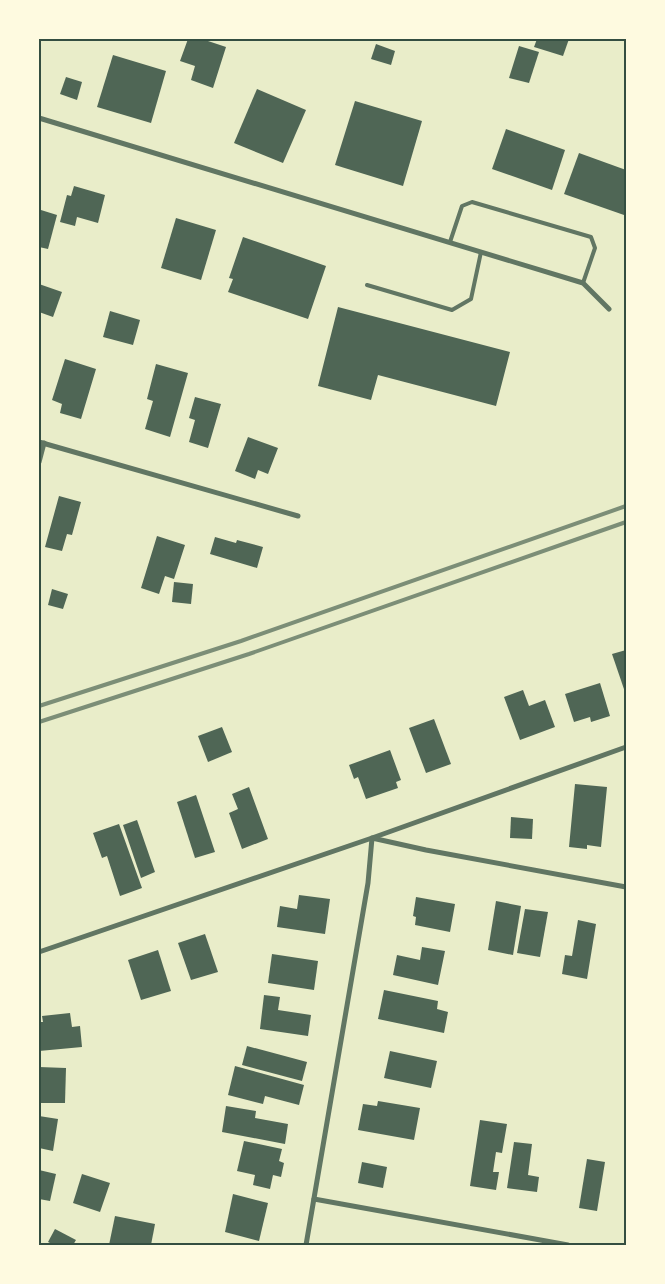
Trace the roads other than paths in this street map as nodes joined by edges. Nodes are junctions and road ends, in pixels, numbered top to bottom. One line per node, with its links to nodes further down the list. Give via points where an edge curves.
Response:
1 (39, 118): 2 (street)
2 (450, 242): 3 (street); 4 (lane, via 462,206 472,202 591,237 595,248)
3 (481, 252): 4 (street); 5 (lane, via 471,299 452,310)
4 (583, 283): 6 (street)
5 (367, 285)
6 (609, 309)
7 (41, 442): 8 (street); 9 (street)
8 (39, 462)
9 (298, 516)
10 (626, 747): 11 (street)
11 (372, 838): 12 (street); 13 (street); 14 (street, via 368,883)
12 (626, 887)
13 (39, 952)
14 (314, 1199): 15 (street); 16 (street)
15 (306, 1245)
16 (568, 1245)

